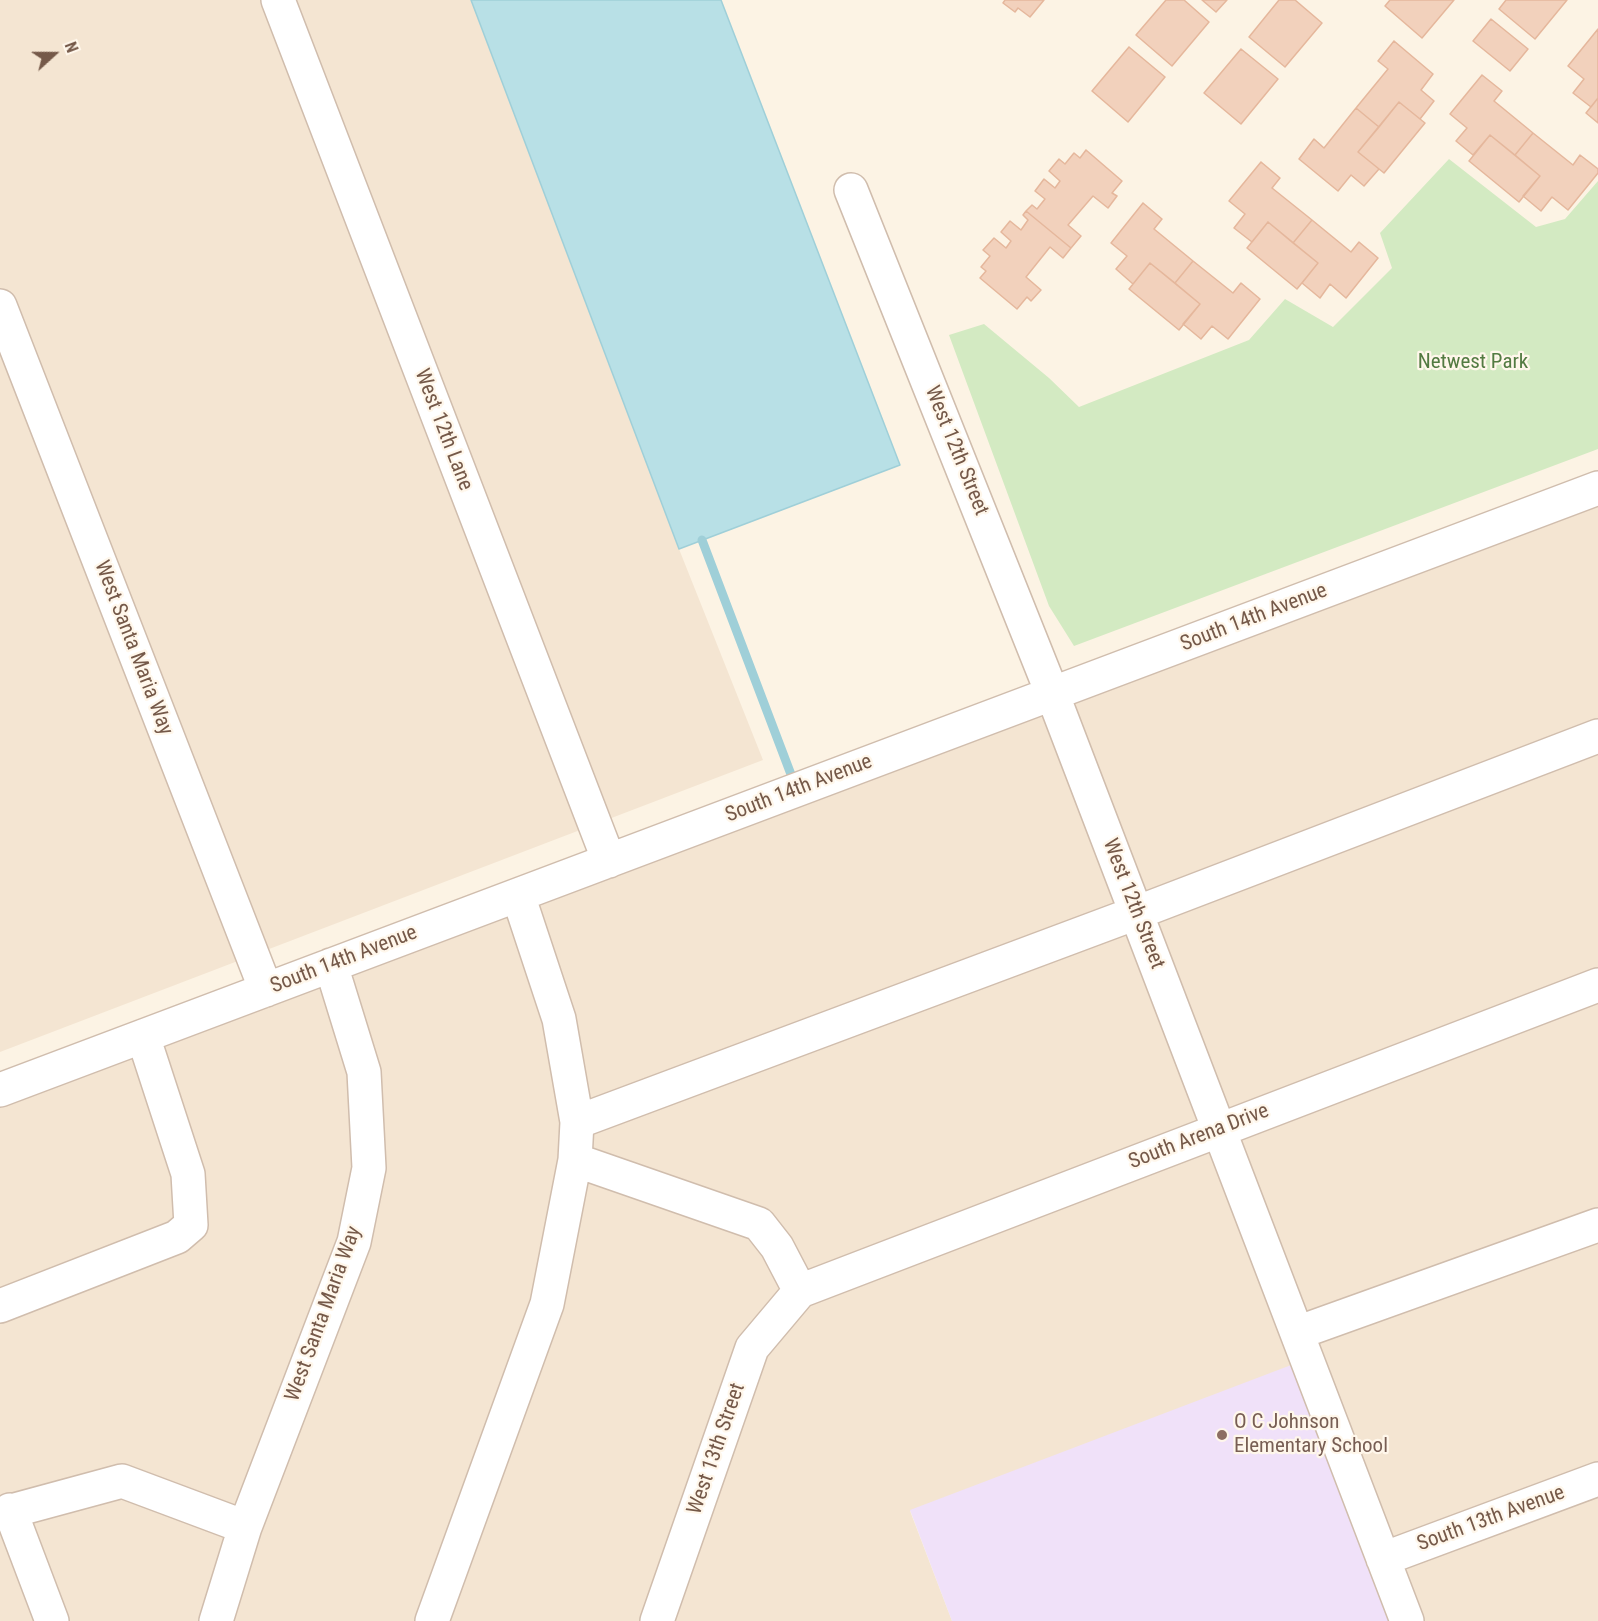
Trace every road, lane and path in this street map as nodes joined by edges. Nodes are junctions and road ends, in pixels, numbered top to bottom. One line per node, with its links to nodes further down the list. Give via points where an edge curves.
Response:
1 (278, 0): 7 (street, West 12th Lane)
2 (851, 190): 5 (street, West 12th Street)
3 (0, 306): 12 (street, West Santa Maria Way)
4 (1598, 488): 5 (street, South 14th Avenue)
5 (1053, 693): 7 (street, South 14th Avenue); 9 (street, West 12th Street)
6 (1598, 736): 9 (street)
7 (609, 861): 8 (street, South 14th Avenue)
8 (518, 895): 10 (street, South 14th Avenue); 15 (street, via 559,1019)
9 (1136, 913): 15 (street); 16 (street, West 12th Street)
10 (331, 965): 12 (street, South 14th Avenue); 24 (street, West Santa Maria Way, via 364,1072 369,1168 354,1242)
11 (1598, 985): 16 (street, South Arena Drive)
12 (266, 990): 13 (street, South 14th Avenue)
13 (143, 1036): 14 (street, South 14th Avenue); 20 (street, via 188,1174 191,1225 177,1238)
14 (0, 1090)
15 (577, 1122): 17 (street)
16 (1219, 1130): 19 (street, South Arena Drive); 21 (street, West 12th Street)
17 (575, 1160): 19 (street, via 759,1224); 28 (street, via 547,1304)
18 (1598, 1225): 21 (street)
19 (800, 1291): 29 (street, West 13th Street, via 752,1348)
20 (0, 1306)
21 (1297, 1333): 25 (street, West 12th Street)
22 (1598, 1479): 25 (street, South 13th Avenue)
23 (5, 1512): 24 (street, via 122,1481); 26 (street)
24 (245, 1527): 27 (street, West Santa Maria Way)
25 (1383, 1559): 30 (street, West 12th Street)
26 (52, 1621)
27 (216, 1621)
28 (432, 1621)
29 (657, 1621)
30 (1407, 1621)

